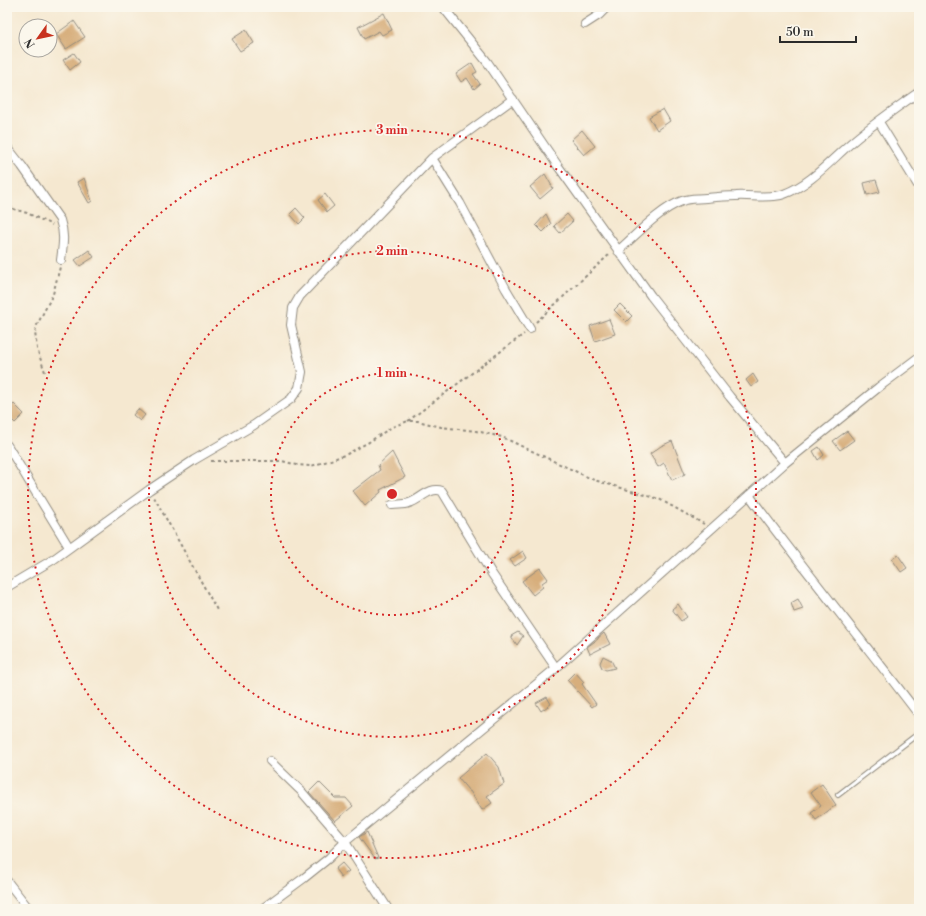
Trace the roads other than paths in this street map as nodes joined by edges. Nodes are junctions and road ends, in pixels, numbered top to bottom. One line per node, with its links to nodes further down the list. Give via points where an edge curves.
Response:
1 (443, 7): 5 (street)
2 (607, 7): 3 (street)
3 (585, 24)
4 (919, 92): 6 (street)
5 (513, 99): 8 (street); 10 (street)
6 (879, 122): 9 (street); 10 (street, via 813,177 783,195 682,200)
7 (7, 147): 11 (street, via 60,220 64,240)
8 (432, 158): 12 (street); 18 (street, via 300,296 293,308 291,325 302,372 299,388 291,399 254,425 194,460)
9 (919, 188)
10 (617, 250): 15 (street, via 730,397)
11 (61, 260)
12 (530, 329)
13 (919, 357): 15 (street)
14 (7, 445): 18 (street)
15 (785, 463): 16 (street)
16 (749, 495): 20 (street); 21 (street, via 798,562)
17 (392, 504): 20 (street, via 409,503 433,490 442,491 492,574)
18 (69, 547): 19 (street)
19 (7, 587)
20 (556, 668): 25 (street)
21 (919, 715)
22 (919, 733): 24 (lane)
23 (270, 761): 25 (street, via 301,791)
24 (838, 795)
25 (345, 842): 28 (street, via 319,866); 29 (street)
26 (7, 881): 27 (street)
27 (29, 909)
28 (262, 909)
29 (388, 909)

